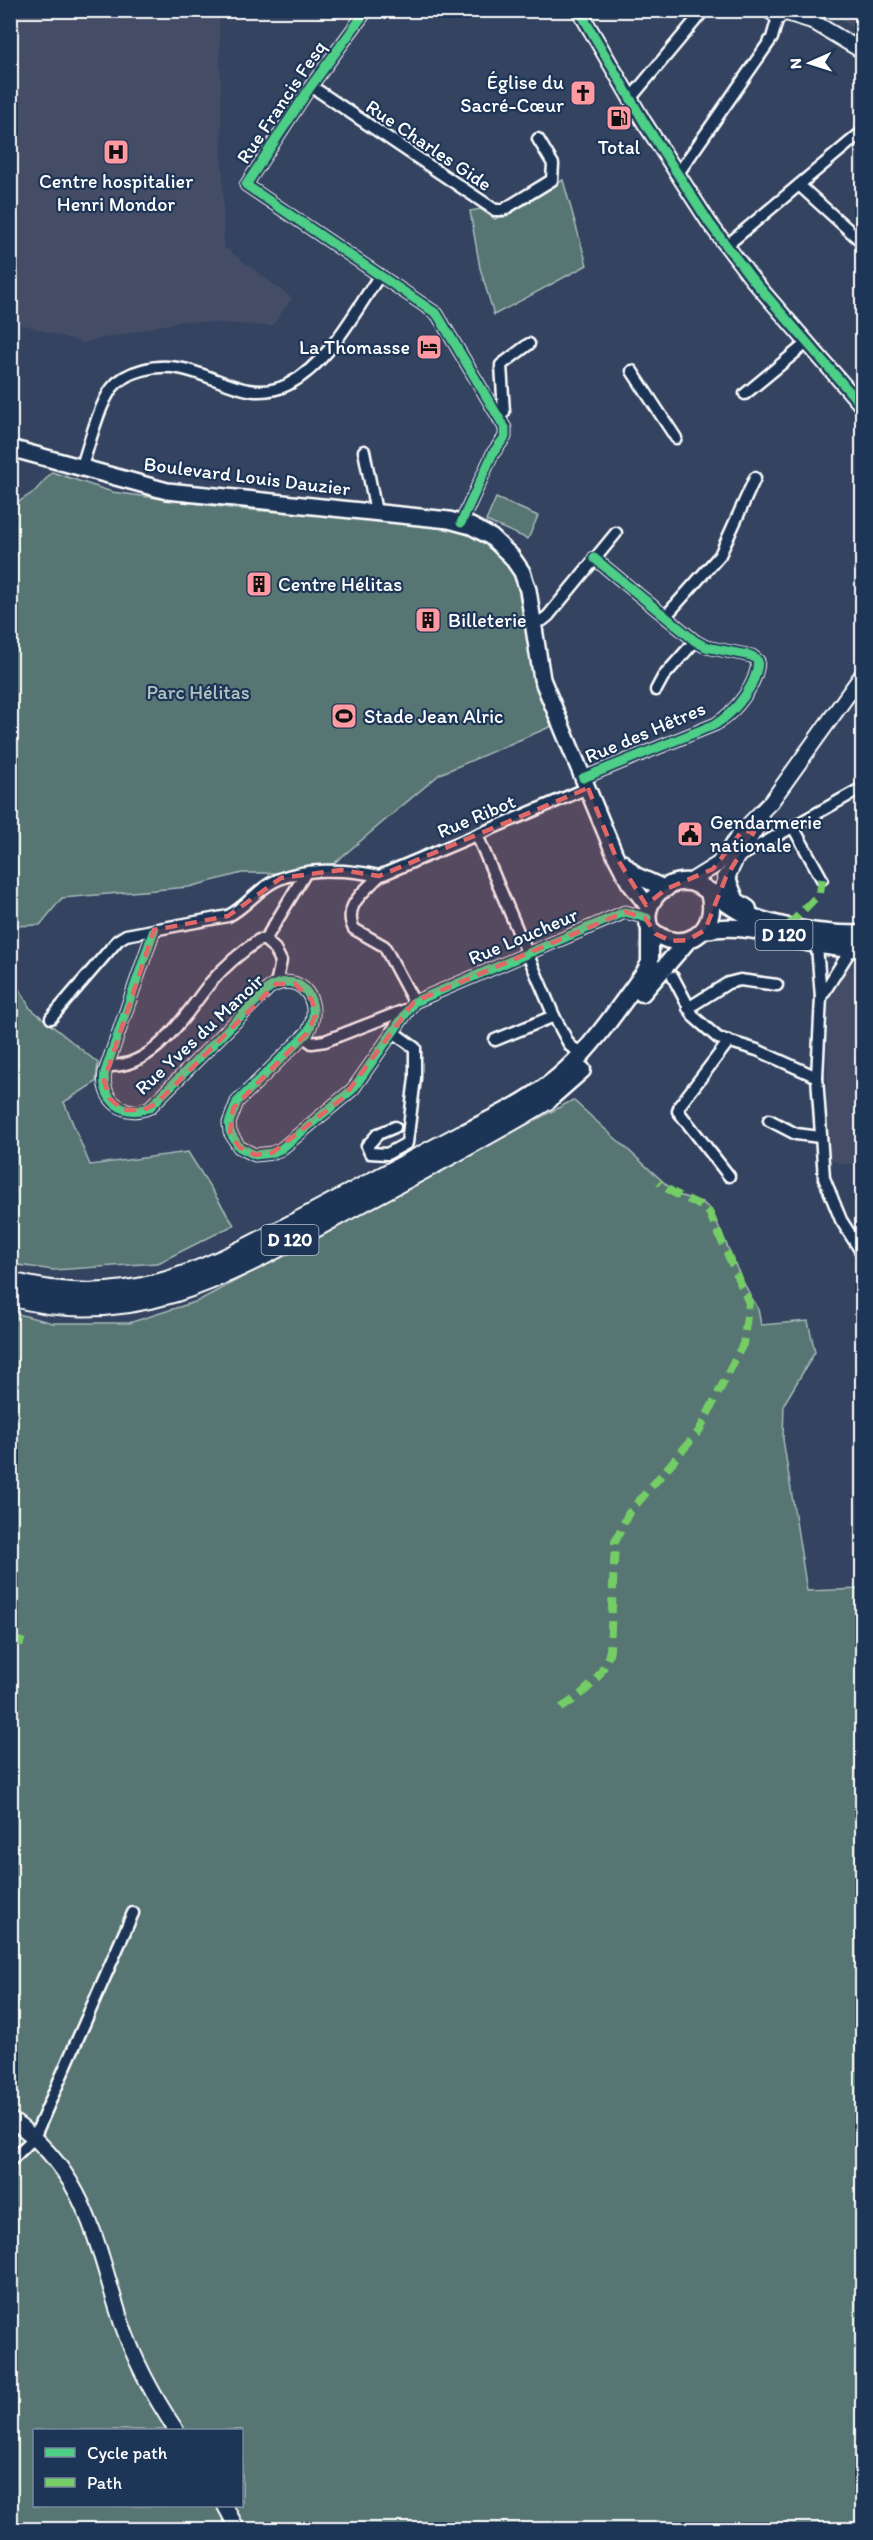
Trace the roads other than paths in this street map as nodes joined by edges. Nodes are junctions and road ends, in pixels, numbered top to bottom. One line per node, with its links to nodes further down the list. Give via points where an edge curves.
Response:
1 (367, 10): 6 (street, Rue Francis Fesq)
2 (579, 10): 7 (street)
3 (704, 10): 7 (street)
4 (780, 13): 5 (street, via 812,21); 10 (street, via 772,38)
5 (862, 51)
6 (311, 86): 9 (street, Rue Charles Gide, via 495,210 503,210 552,180 553,164); 14 (street, Rue Francis Fesq, via 246,185)
7 (630, 99): 10 (street)
8 (862, 132): 11 (street)
9 (538, 139)
10 (677, 175): 13 (street)
11 (799, 185): 12 (street); 13 (street)
12 (862, 242)
13 (726, 246): 15 (street)
14 (380, 275): 20 (street, via 436,314); 24 (street, via 330,346 287,384 267,390 242,389 170,365 124,377 107,396)
15 (808, 342): 18 (street); 19 (street)
16 (529, 344): 20 (street, via 501,365 504,412)
17 (632, 371): 21 (street)
18 (745, 394)
19 (862, 406)
20 (499, 417): 27 (street, via 505,437 493,453)
21 (676, 438)
22 (10, 448): 24 (main road, Boulevard Louis Dauzier)
23 (364, 451): 26 (street, Boulevard Louis Dauzier)
24 (81, 469): 26 (main road, Boulevard Louis Dauzier, via 167,491)
25 (754, 478): 30 (street, via 720,555)
26 (376, 512): 27 (main road, Boulevard Louis Dauzier)
27 (461, 523): 31 (main road, Boulevard Louis Dauzier, via 491,537 512,556 522,572)
28 (616, 533): 29 (street)
29 (594, 558): 30 (street); 31 (street, via 548,616)
30 (665, 617): 32 (street)
31 (533, 622): 35 (main road, Boulevard Louis Dauzier, via 542,679)
32 (695, 641): 34 (street); 35 (street, Rue des Hêtres, via 758,661 757,671 729,715)
33 (862, 675): 38 (street)
34 (656, 690)
35 (585, 783): 39 (street, Rue Ribot); 41 (main road, Boulevard Louis Dauzier)
36 (862, 788): 37 (street)
37 (793, 827): 40 (street); 46 (street)
38 (749, 832): 40 (street); 42 (street); 47 (street, via 718,864)
39 (477, 835): 44 (street, Rue Ribot); 59 (street)
40 (777, 835): 42 (street)
41 (615, 855): 48 (main road, Boulevard Louis Dauzier, via 635,875); 50 (main road, Boulevard Louis Dauzier)
42 (736, 859): 45 (street)
43 (305, 874): 44 (street, via 341,870); 52 (street, via 272,882 241,910 228,916); 55 (street)
44 (379, 876): 64 (street, via 354,902 351,924 360,934 384,946)
45 (726, 877): 49 (street); 51 (main road, via 736,902)
46 (822, 879)
47 (689, 882): 48 (main road); 49 (main road)
48 (666, 889): 50 (main road, via 656,894)
49 (713, 900): 51 (main road, D 120); 53 (main road)
50 (648, 918): 56 (main road, via 671,941); 59 (street, Rue Loucheur, via 625,912); 73 (main road, D 120, via 650,963)
51 (767, 921): 54 (main road, D 120, via 836,936)
52 (154, 930): 68 (street, via 118,940); 74 (street, Rue Yves du Manoir)
53 (705, 930): 56 (main road); 57 (main road, D 120, via 736,926)
54 (862, 934)
55 (265, 940): 61 (street, via 281,961); 74 (street, via 229,963 153,1049 125,1065)
56 (688, 940): 76 (main road, D 120, via 645,988 592,1059)
57 (817, 946): 58 (main road, D 120); 63 (street)
58 (857, 949): 63 (street)
59 (528, 953): 64 (street, Rue Loucheur); 67 (street)
60 (673, 978): 65 (street)
61 (276, 984): 70 (street, Rue Yves du Manoir, via 295,984 312,1000 315,1016); 74 (street, Rue Yves du Manoir, via 150,1107 130,1111 117,1106 105,1088)
62 (777, 985): 65 (street, via 740,980 728,983)
63 (821, 997): 75 (street)
64 (414, 1002): 66 (street, Rue Yves du Manoir)
65 (688, 1008): 72 (street, via 704,1027)
66 (405, 1010): 69 (street, Rue Yves du Manoir); 70 (street, via 325,1041 312,1043)
67 (554, 1016): 71 (street); 73 (street, via 570,1046)
68 (51, 1018)
69 (392, 1031): 70 (street, Rue Yves du Manoir, via 361,1079 343,1098 281,1149 264,1155 246,1152 230,1132 233,1108); 78 (street, via 416,1048 407,1143 387,1154 370,1153 367,1146 378,1134)
70 (303, 1036)
71 (495, 1040)
72 (729, 1041): 75 (street); 81 (street, via 678,1111)
73 (582, 1053): 79 (main road, D 120, via 568,1069 532,1096)
74 (107, 1066)
75 (817, 1077): 80 (street)
76 (549, 1099): 84 (highway, D 120, via 447,1157 201,1285 148,1301 93,1307)
77 (769, 1120): 80 (street, via 796,1134)
78 (395, 1127)
79 (462, 1134): 83 (highway, D 120, via 220,1263 168,1283 92,1294)
80 (820, 1137): 82 (street, via 824,1178 831,1200)
81 (729, 1176)
82 (862, 1253)
83 (10, 1282)
84 (10, 1296)
85 (133, 1913): 87 (street)
86 (10, 2119): 87 (street)
87 (34, 2138): 88 (street); 89 (street, via 61,2168 86,2208 138,2366)
88 (10, 2161)
89 (175, 2429)
90 (226, 2507): 91 (street)
91 (238, 2529)

